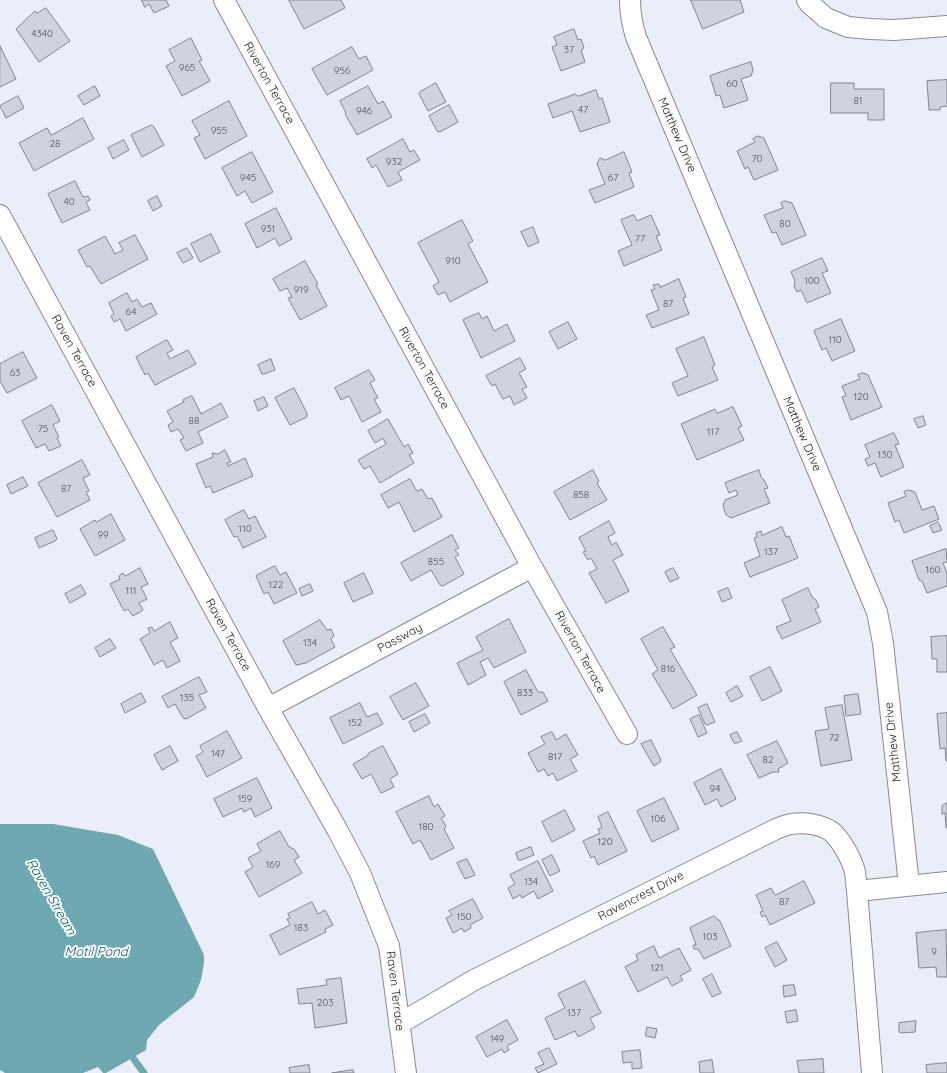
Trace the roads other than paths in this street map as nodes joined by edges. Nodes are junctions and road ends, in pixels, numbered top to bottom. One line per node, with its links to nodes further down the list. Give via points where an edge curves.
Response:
1 (224, 0): 6 (street, Riverton Terrace)
2 (630, 0): 10 (street, Matthew Drive, via 636,37 877,612)
3 (807, 0): 4 (street, via 826,18 848,27 894,30)
4 (947, 26)
5 (0, 215): 7 (street, Raven Terrace)
6 (532, 568): 7 (street, Passway); 8 (street, Riverton Terrace)
7 (268, 708): 12 (street, Raven Terrace, via 338,831 377,914 389,946)
8 (627, 734)
9 (947, 882): 10 (street)
10 (908, 886): 11 (street)
11 (857, 891): 12 (street, Ravencrest Drive, via 851,859 832,832 806,823 791,824 776,829 474,980); 14 (street, Ravencrest Drive)
12 (399, 1024): 13 (street, Raven Terrace)
13 (406, 1073)
14 (872, 1073)

